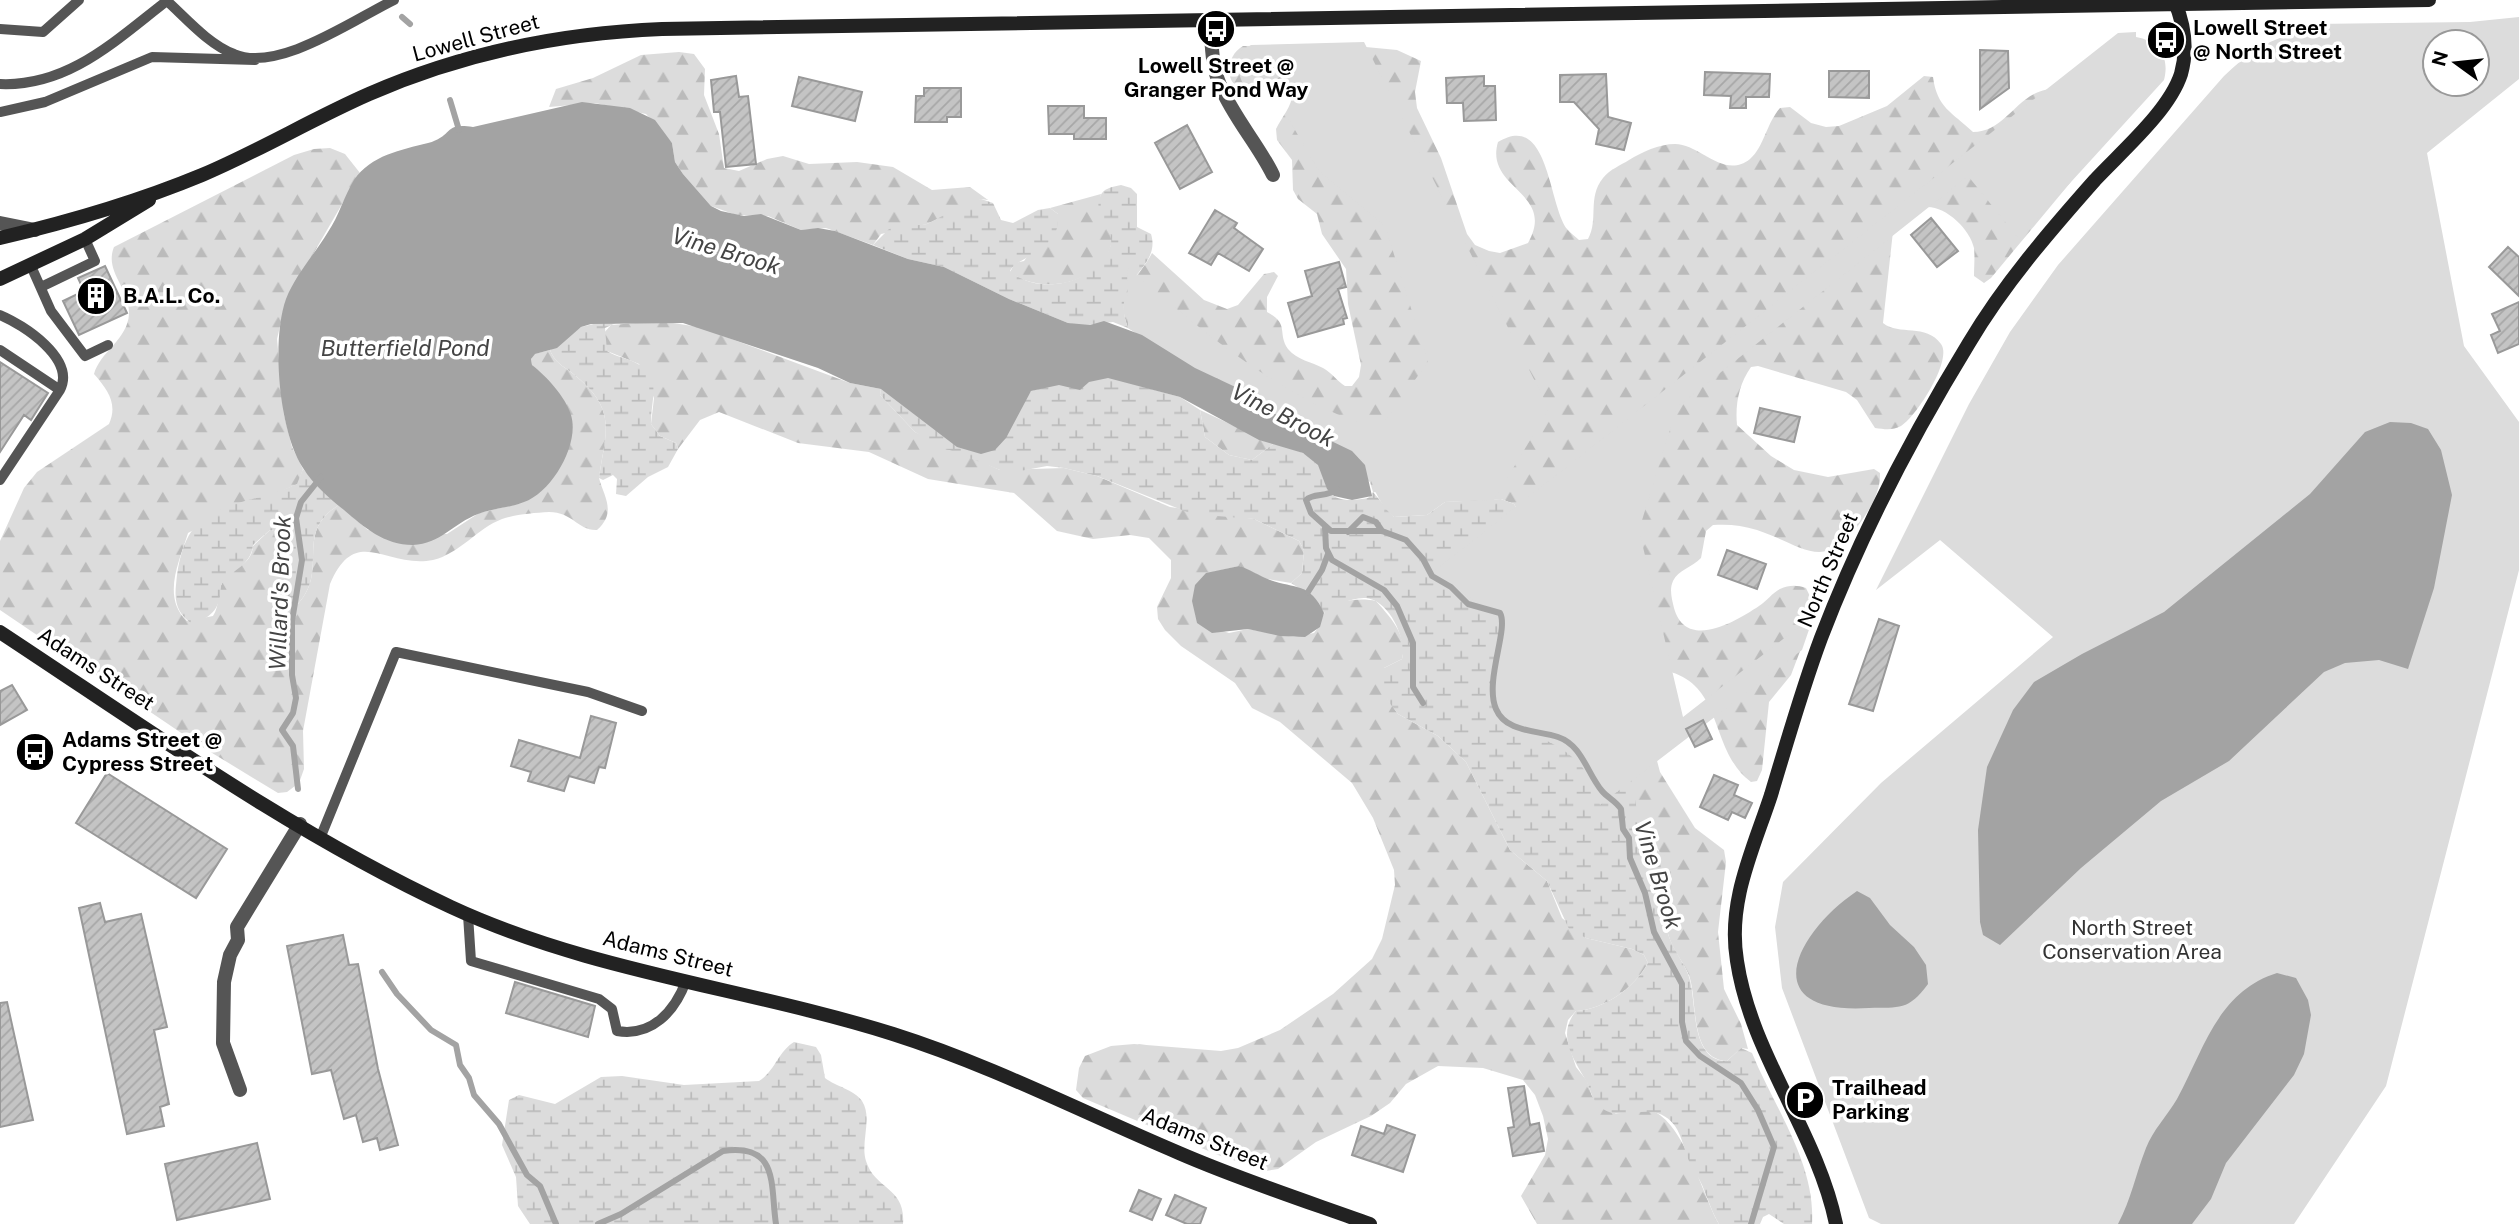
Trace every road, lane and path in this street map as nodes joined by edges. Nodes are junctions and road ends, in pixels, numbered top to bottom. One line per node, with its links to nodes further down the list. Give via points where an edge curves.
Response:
1 (79, 0): 7 (lane, via 43,33)
2 (167, 0): 8 (lane, via 222,48); 9 (lane, via 88,61 40,80)
3 (394, 0): 8 (lane, via 288,53)
4 (2429, 0): 5 (main road, Lowell Street)
5 (2174, 2): 6 (main road, Lowell Street); 33 (main road, North Street, via 2184,44 2176,85 2156,114 2038,246 1990,310 1867,531 1807,677 1741,882 1734,934 1744,992 1767,1057 1826,1188)
6 (1210, 20): 11 (street, via 1220,86); 12 (main road, Lowell Street, via 676,29 594,33 511,46 411,77)
7 (0, 29)
8 (256, 60): 10 (lane, via 152,57 44,102)
9 (0, 84)
10 (0, 112)
11 (1273, 175)
12 (164, 190): 14 (main road); 16 (main road)
13 (0, 223): 14 (street)
14 (36, 230): 15 (main road)
15 (0, 238)
16 (85, 239): 17 (main road); 19 (lane, via 95,261)
17 (31, 266): 18 (main road); 19 (lane)
18 (0, 279)
19 (41, 287): 21 (lane, via 51,311 85,356)
20 (0, 315): 23 (lane, via 27,331 56,358 64,377)
21 (108, 345)
22 (0, 350): 23 (lane)
23 (61, 390): 24 (lane)
24 (0, 480)
25 (0, 632): 27 (main road, Adams Street)
26 (642, 711): 28 (lane, via 589,692 396,652)
27 (300, 824): 28 (main road, Adams Street); 31 (street, via 237,927 238,940 230,955 224,982 223,1043)
28 (321, 836): 29 (main road, Adams Street)
29 (468, 915): 30 (main road, Adams Street, via 564,949); 30 (lane, via 471,961 599,999 612,1009 617,1031 652,1026 672,1008)
30 (686, 981): 32 (main road, Adams Street, via 912,1041 1198,1161)
31 (240, 1090)
32 (1370, 1224)
33 (1836, 1224)

